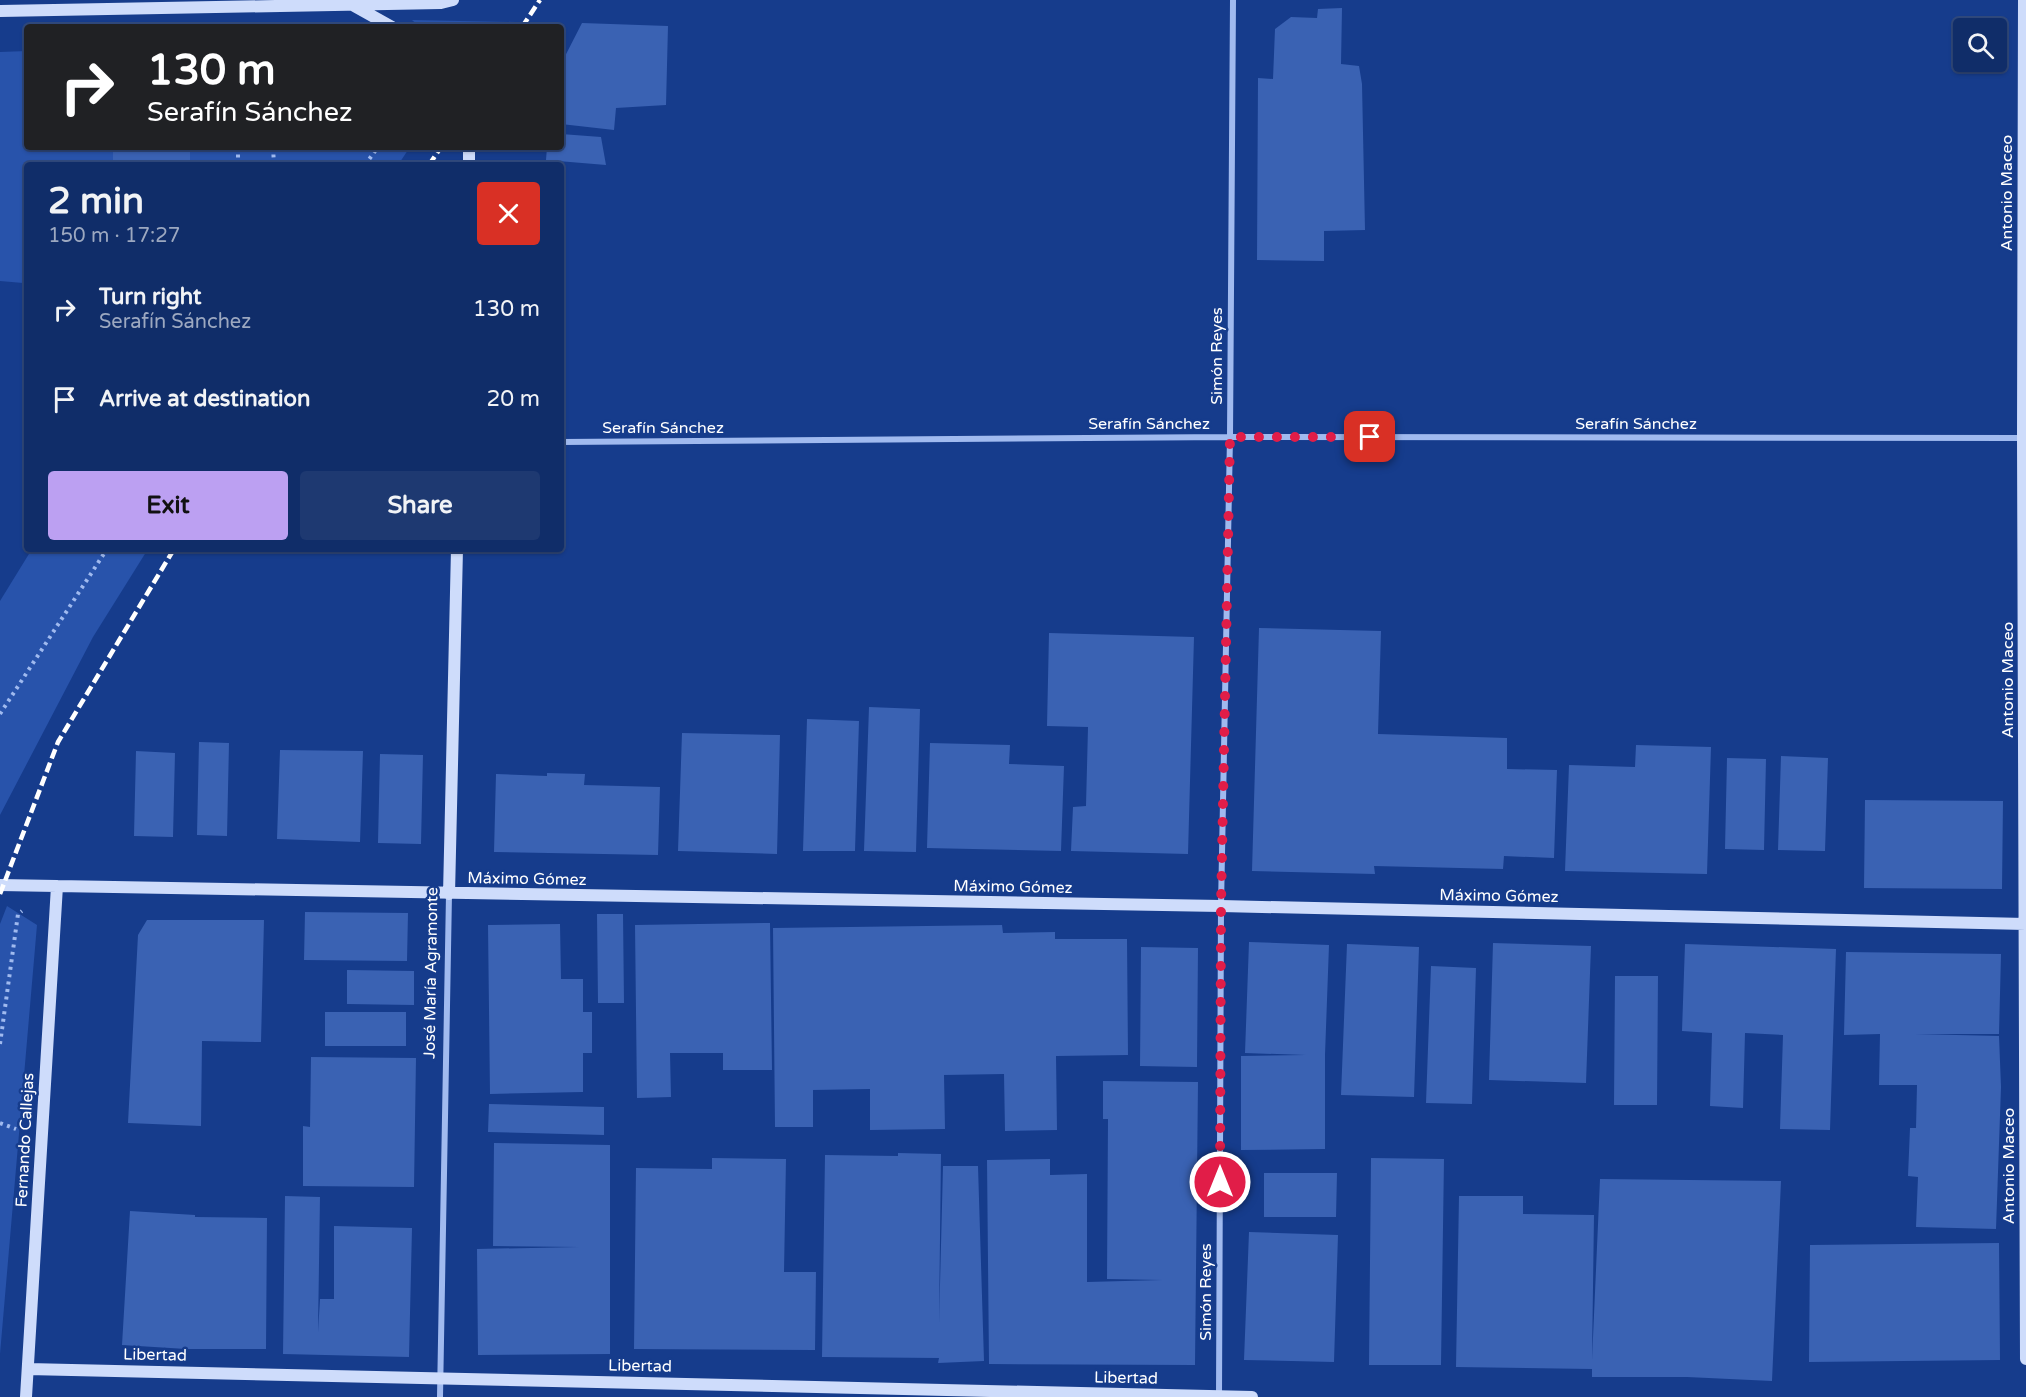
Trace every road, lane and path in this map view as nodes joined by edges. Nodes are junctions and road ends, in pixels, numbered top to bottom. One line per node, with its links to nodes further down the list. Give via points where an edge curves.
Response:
1 (453, 0): 4 (street)
2 (1233, 0): 7 (street, Simón Reyes)
3 (2024, 0): 8 (street, Antonio Maceo)
4 (348, 3): 5 (street); 6 (street)
5 (0, 11)
6 (387, 24)
7 (1230, 437): 8 (street, Serafín Sánchez); 9 (street, Serafín Sánchez); 16 (street, Simón Reyes)
8 (2024, 438): 17 (street, Antonio Maceo)
9 (564, 442)
10 (105, 552): 12 (path)
11 (457, 552): 15 (street, José María Agramonte)
12 (0, 714)
13 (0, 885): 14 (street, Máximo Gómez)
14 (57, 886): 15 (street, Máximo Gómez); 18 (path, via 18,914); 20 (street, Fernando Callejas)
15 (449, 894): 16 (street, Máximo Gómez); 21 (street, José María Agramonte)
16 (1221, 906): 17 (street, Máximo Gómez); 24 (street, Simón Reyes)
17 (2026, 924): 19 (street, Antonio Maceo)
18 (0, 1044)
19 (2026, 1359)
20 (28, 1369): 21 (street, Libertad); 22 (street, Fernando Callejas)
21 (440, 1378): 23 (street, José María Agramonte); 24 (street, Libertad)
22 (26, 1397)
23 (440, 1397)
24 (1219, 1397): 25 (street, Libertad)
25 (1252, 1397)

